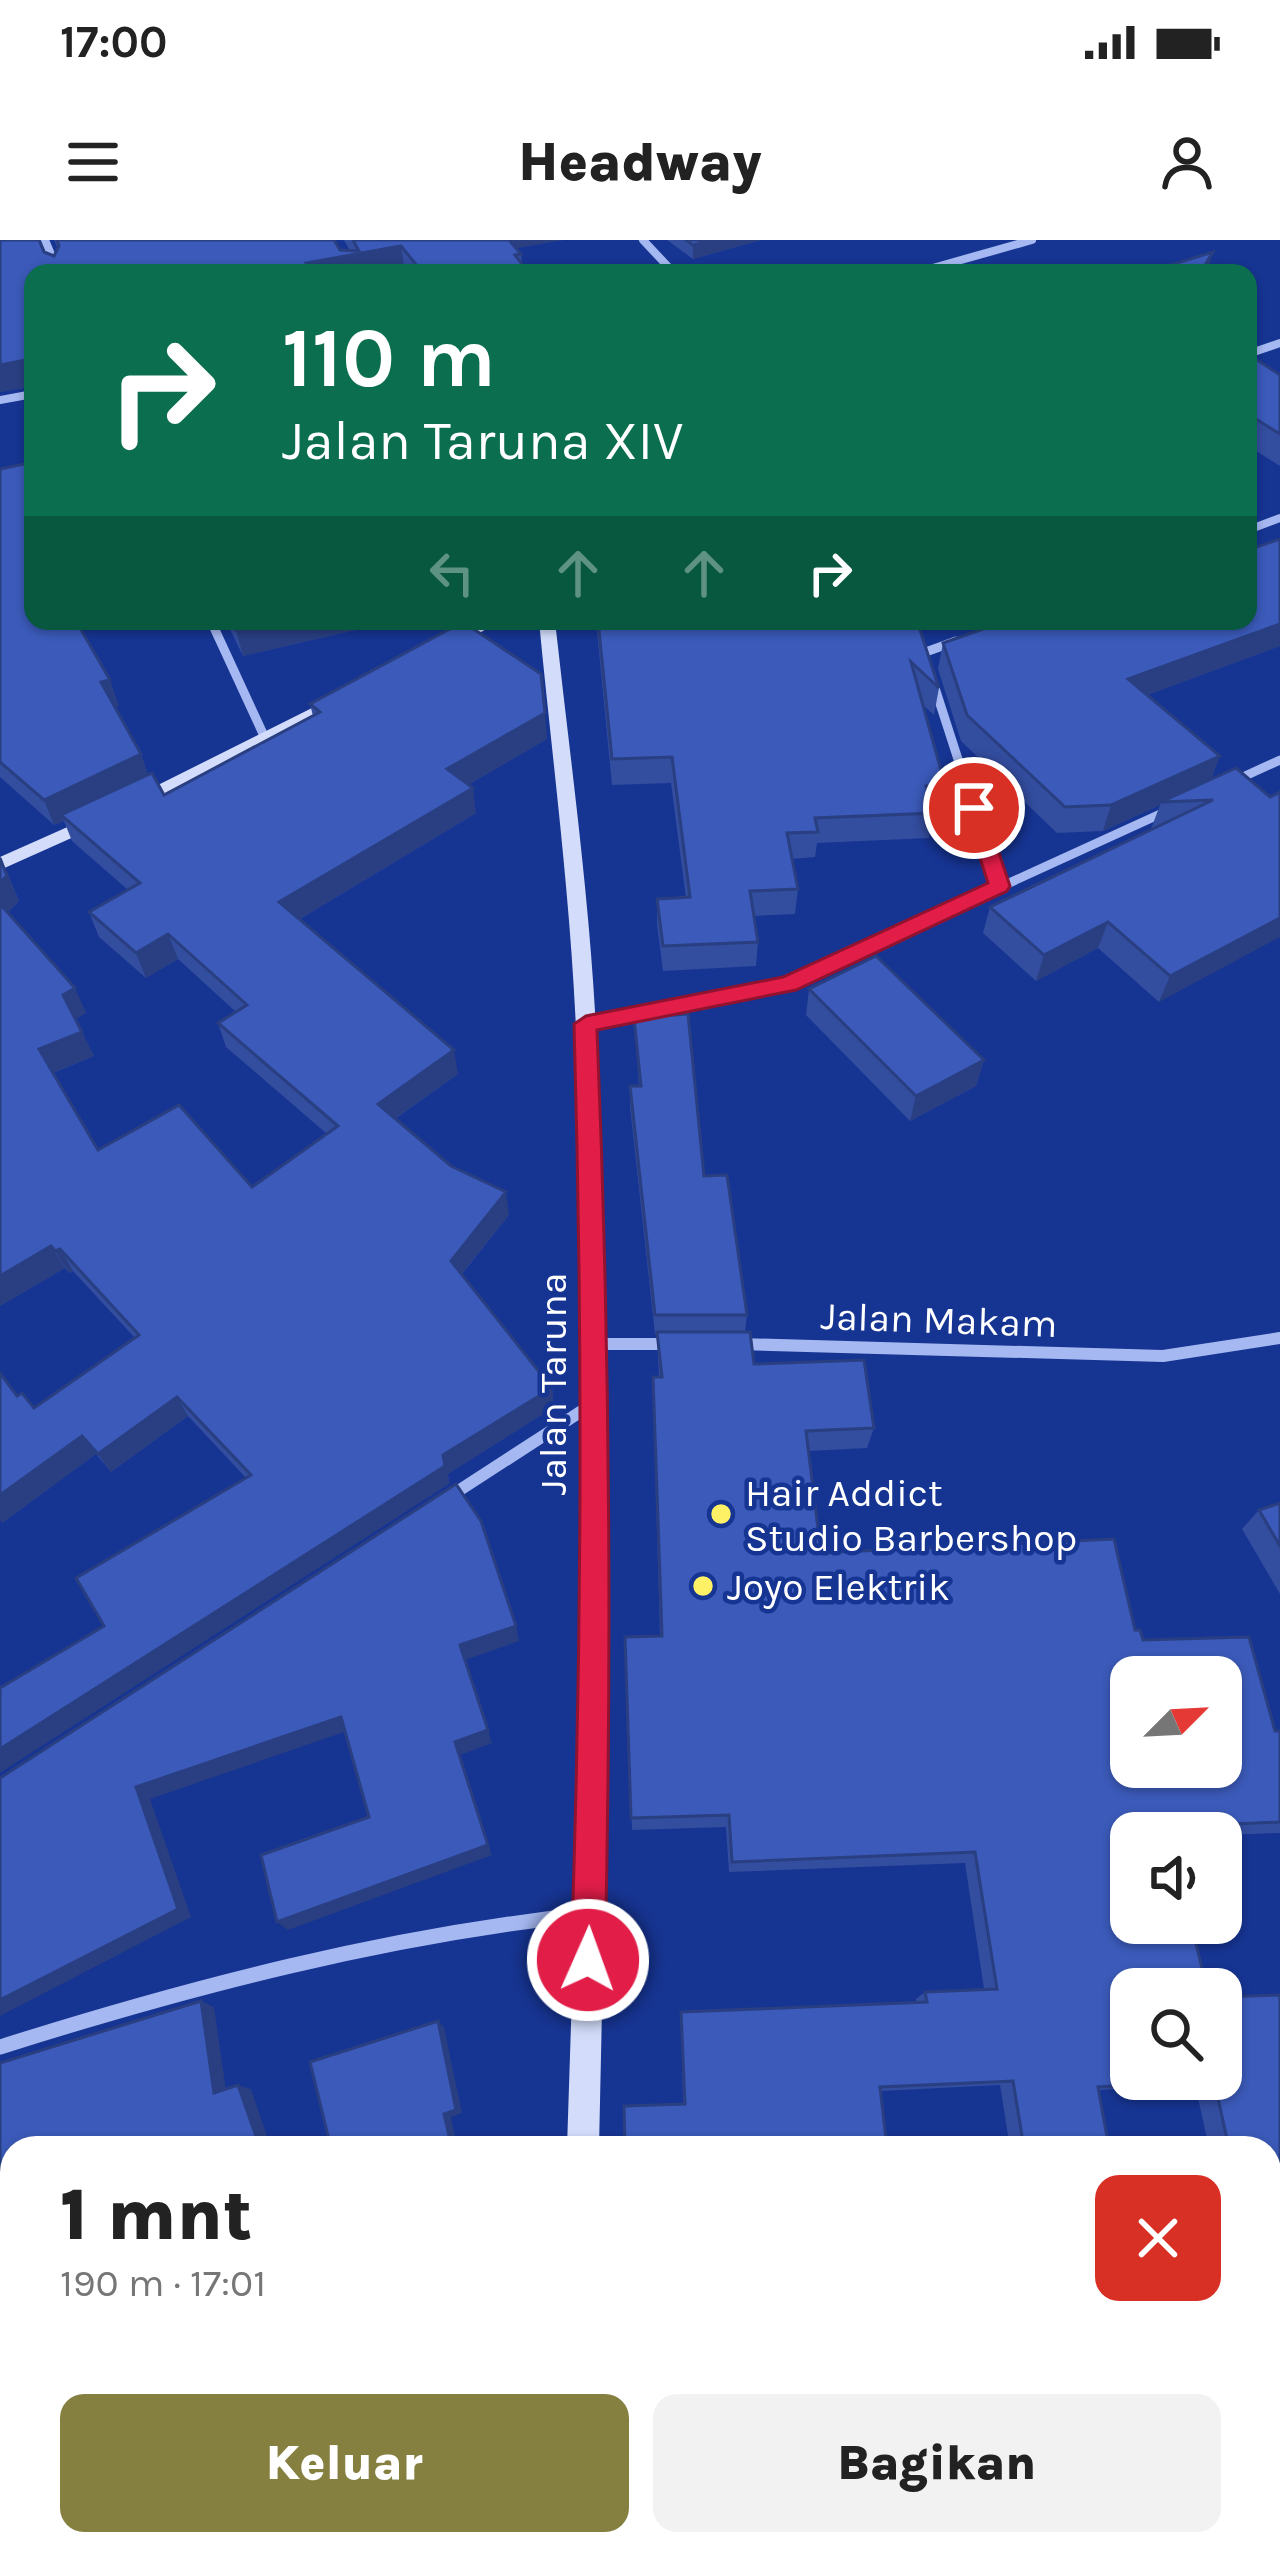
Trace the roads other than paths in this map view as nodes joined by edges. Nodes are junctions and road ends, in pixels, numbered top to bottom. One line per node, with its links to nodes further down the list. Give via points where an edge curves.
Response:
1 (644, 240): 3 (street)
2 (1032, 240): 4 (street)
3 (666, 264)
4 (947, 264)
5 (215, 630): 13 (street)
6 (475, 630): 10 (street)
7 (548, 630): 19 (street, Jalan Taruna)
8 (918, 637): 11 (street)
9 (966, 637): 11 (street)
10 (430, 653)
11 (923, 653): 18 (street)
12 (368, 685): 13 (street)
13 (265, 738): 17 (street)
14 (1280, 760): 15 (street)
15 (1215, 789)
16 (1172, 808): 18 (street)
17 (0, 864)
18 (1000, 886): 19 (street, via 788,984)
19 (586, 1024): 21 (street, Jalan Taruna)
20 (1280, 1338): 23 (street, Jalan Makam, via 1163,1356)
21 (595, 1344): 22 (street); 24 (street, Jalan Taruna)
22 (683, 1344)
23 (727, 1344)
24 (594, 1403): 25 (street); 26 (street, Jalan Taruna)
25 (435, 1505)
26 (589, 1914): 27 (street, via 342,1951); 28 (street, Jalan Taruna)
27 (0, 2047)
28 (583, 2136)

